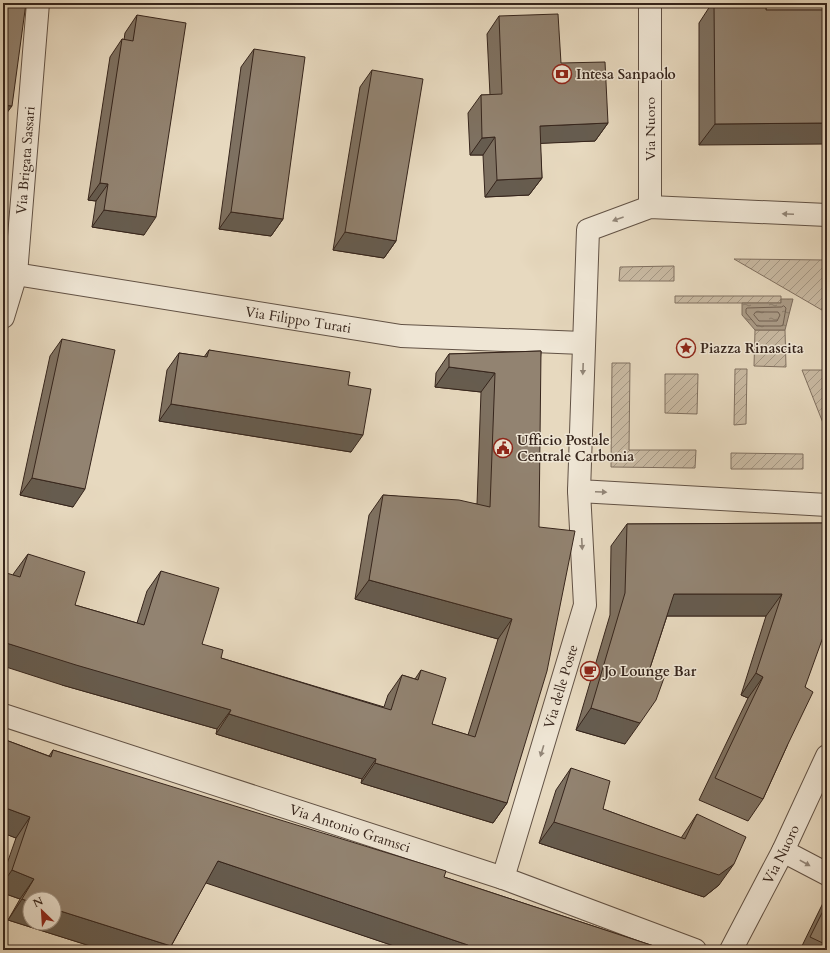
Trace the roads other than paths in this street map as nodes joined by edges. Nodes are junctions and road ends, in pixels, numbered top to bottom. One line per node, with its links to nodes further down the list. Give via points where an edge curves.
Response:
1 (38, 3): 5 (street, Via Brigata Sassari)
2 (650, 3): 3 (street, Via Nuoro)
3 (650, 207): 4 (street, one-way to 3); 7 (street, one-way to 7, via 588,230)
4 (827, 215)
5 (9, 273): 6 (street, Via Brigata Sassari); 7 (street, Via Filippo Turati, via 401,336)
6 (3, 316)
7 (583, 343): 8 (street, one-way to 8)
8 (579, 491): 9 (street, one-way to 9); 14 (street, Via delle Poste, one-way to 14, via 585,605)
9 (827, 505)
10 (3, 715): 14 (street, Via Antonio Gramsci)
11 (827, 756): 12 (street, Via Nuoro)
12 (783, 851): 13 (street, one-way to 13); 16 (street, Via Nuoro)
13 (827, 874)
14 (503, 878): 15 (street, Via Antonio Gramsci)
15 (695, 950)
16 (732, 950)

